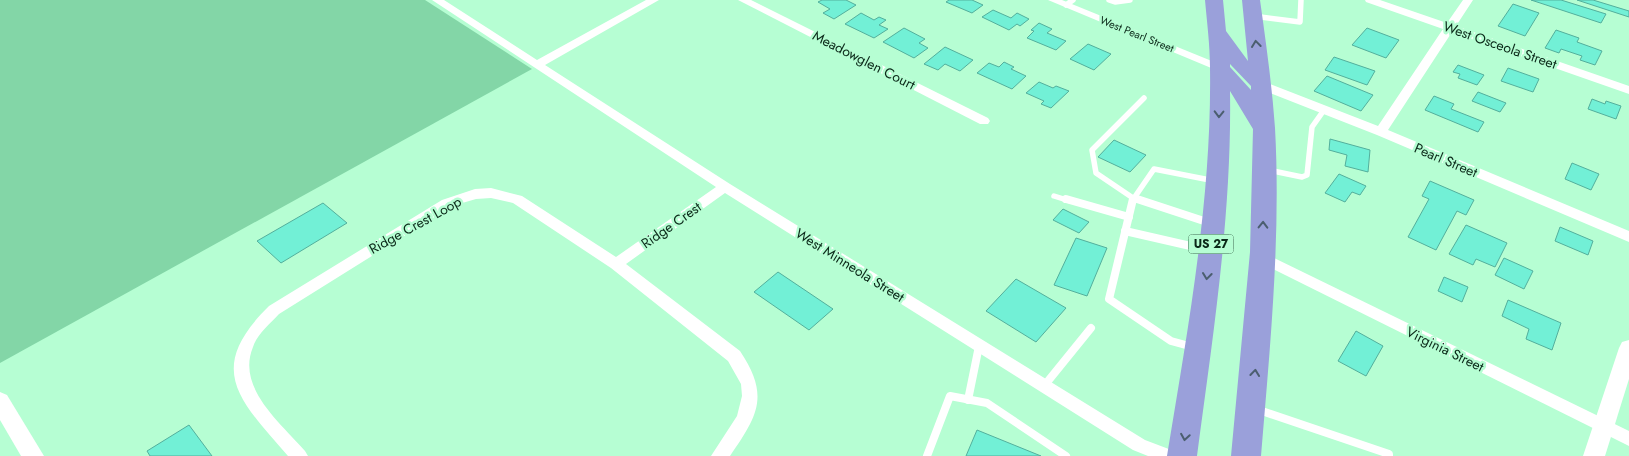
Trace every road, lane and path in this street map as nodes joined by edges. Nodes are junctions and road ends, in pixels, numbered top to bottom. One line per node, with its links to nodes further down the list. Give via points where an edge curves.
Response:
1 (438, 0): 15 (street, West Minneola Street)
2 (654, 0): 15 (street)
3 (743, 0): 21 (street, Meadowglen Court)
4 (1053, 0): 11 (street, West Pearl Street)
5 (1130, 0): 10 (lane)
6 (1214, 0): 14 (highway, US 27)
7 (1301, 0): 12 (lane, via 1300,22)
8 (1370, 0): 13 (street, West Osceola Street)
9 (1468, 0): 13 (street)
10 (1112, 1)
11 (1069, 3): 16 (street, West Pearl Street)
12 (1252, 8): 17 (highway, one-way to 12)
13 (1450, 28): 18 (street, West Osceola Street); 23 (street)
14 (1217, 30): 16 (highway, US 27); 17 (highway, via 1238,62)
15 (538, 64): 26 (street, West Minneola Street)
16 (1220, 68): 22 (highway, via 1243,93); 25 (highway, US 27, one-way to 25)
17 (1261, 85): 20 (street, Pearl Street); 22 (highway)
18 (1629, 90)
19 (1144, 98): 28 (lane, via 1092,150 1096,173)
20 (1324, 110): 23 (street, Pearl Street); 24 (lane, via 1312,127 1307,175)
21 (984, 121)
22 (1264, 128): 24 (highway)
23 (1381, 132): 32 (street, Pearl Street)
24 (1264, 170): 34 (highway, one-way to 24)
25 (1216, 182): 28 (lane, via 1154,169); 30 (highway, US 27)
26 (725, 187): 35 (street, Ridge Crest); 37 (street, West Minneola Street)
27 (1054, 196): 29 (lane)
28 (1133, 198): 29 (lane); 30 (lane)
29 (1129, 217): 31 (lane)
30 (1213, 224): 33 (highway, US 27)
31 (1126, 231): 33 (lane); 39 (lane, via 1109,299 1171,341)
32 (1629, 237)
33 (1210, 250): 39 (highway, US 27, one-way to 39)
34 (1262, 257): 43 (highway, one-way to 34); 44 (street, Virginia Street)
35 (616, 264): 47 (street, Ridge Crest Loop, via 517,199 491,193 475,194 448,204 336,270 274,310 252,334 245,347 241,377 251,400); 48 (street, Ridge Crest Loop, via 740,364 752,390 740,425)
36 (1091, 328): 40 (lane)
37 (979, 346): 40 (street, West Minneola Street); 41 (lane)
38 (1629, 348): 44 (street)
39 (1198, 349): 52 (highway, US 27, one-way to 52)
40 (1044, 386): 51 (street, West Minneola Street, via 1139,445)
41 (968, 400): 49 (lane, via 950,396); 50 (lane, via 987,404)
42 (0, 401): 46 (street)
43 (1251, 408): 53 (highway); 54 (lane)
44 (1604, 426): 45 (street, Virginia Street); 55 (street)
45 (1629, 439)
46 (33, 456)
47 (299, 456)
48 (720, 456)
49 (928, 456)
50 (1066, 456)
51 (1168, 456)
52 (1182, 456)
53 (1246, 456)
54 (1389, 456)
55 (1594, 456)

